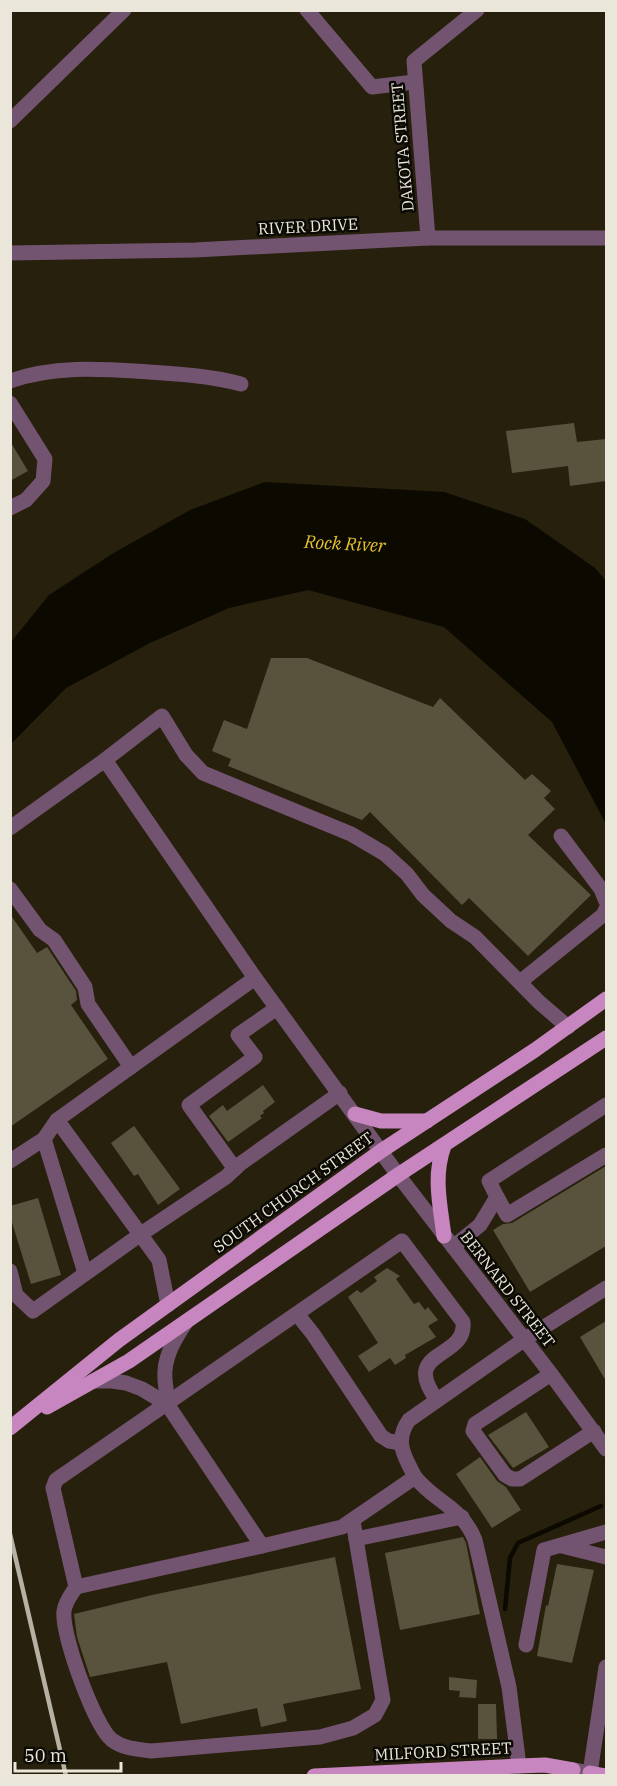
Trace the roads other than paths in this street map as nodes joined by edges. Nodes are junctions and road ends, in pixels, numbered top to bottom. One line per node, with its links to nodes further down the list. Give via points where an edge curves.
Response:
1 (124, 10): 5 (street)
2 (307, 10): 4 (street, via 372,87)
3 (477, 10): 4 (street, DAKOTA STREET, via 414,61)
4 (414, 82): 6 (street, DAKOTA STREET)
5 (10, 120)
6 (428, 238): 7 (street, RIVER DRIVE); 8 (street, RIVER DRIVE, via 195,250)
7 (606, 238)
8 (10, 253)
9 (10, 381): 10 (street, via 30,374 92,369 213,377)
10 (241, 384)
11 (10, 403): 12 (street, via 45,459 44,481 26,500)
12 (10, 508)
13 (105, 760): 14 (street); 19 (street, BERNARD STREET); 20 (street, via 162,716 186,756 203,773 351,834 385,854 423,895 475,937)
14 (10, 828)
15 (561, 836): 17 (street)
16 (10, 889): 25 (street, via 40,930 54,940 85,987 88,1004)
17 (606, 901)
18 (606, 909): 20 (street)
19 (255, 978): 22 (street, BERNARD STREET); 25 (street)
20 (520, 982): 23 (street)
21 (606, 999): 23 (main road, SOUTH CHURCH STREET)
22 (277, 1008): 26 (street, BERNARD STREET); 36 (street, via 238,1035 255,1057 189,1105)
23 (568, 1027): 30 (main road, SOUTH CHURCH STREET)
24 (606, 1038): 32 (main road, SOUTH CHURCH STREET)
25 (131, 1066): 29 (street)
26 (340, 1093): 28 (street, BERNARD STREET); 36 (street)
27 (606, 1105): 38 (street, via 489,1181)
28 (355, 1114): 30 (main road, via 381,1121); 33 (street, BERNARD STREET)
29 (57, 1120): 31 (street); 39 (street)
30 (427, 1121): 33 (main road, SOUTH CHURCH STREET)
31 (44, 1139): 35 (street); 42 (street)
32 (444, 1146): 37 (main road, SOUTH CHURCH STREET); 40 (main road, via 438,1162 437,1187)
33 (381, 1151): 37 (street, BERNARD STREET); 44 (main road, SOUTH CHURCH STREET)
34 (606, 1155): 38 (street, via 507,1215)
35 (10, 1161)
36 (235, 1169): 39 (street)
37 (398, 1175): 40 (street, BERNARD STREET); 46 (main road, SOUTH CHURCH STREET)
38 (497, 1197): 40 (street, via 480,1226)
39 (141, 1234): 42 (street); 44 (street, via 159,1260)
40 (449, 1242): 47 (street, BERNARD STREET)
41 (10, 1271): 42 (street, via 16,1295 33,1311)
42 (85, 1274)
43 (606, 1288): 47 (street)
44 (168, 1305): 52 (main road, SOUTH CHURCH STREET)
45 (297, 1314): 50 (street, via 402,1241 463,1322 460,1338 429,1362 425,1371 424,1380); 51 (street); 54 (street, via 381,1436 389,1442)
46 (186, 1322): 49 (main road, SOUTH CHURCH STREET); 51 (street, via 168,1356)
47 (525, 1339): 48 (street, BERNARD STREET); 50 (street)
48 (551, 1374): 53 (street, BERNARD STREET); 53 (street, via 475,1424 473,1431 505,1475 520,1479)
49 (93, 1382): 51 (street, via 126,1383); 52 (main road, SOUTH CHURCH STREET)
50 (437, 1400): 54 (street, via 409,1420 402,1430)
51 (167, 1404): 61 (street); 64 (street, via 56,1480 54,1488)
52 (10, 1428)
53 (594, 1431): 55 (street, BERNARD STREET)
54 (401, 1443): 56 (street)
55 (606, 1449)
56 (415, 1477): 57 (street); 58 (street)
57 (462, 1517): 60 (street); 67 (street, via 475,1540 509,1687)
58 (353, 1521): 60 (street); 61 (street, via 333,1530)
59 (606, 1532): 62 (street)
60 (356, 1539): 64 (street, via 383,1700 375,1714 353,1728 320,1737 151,1751 124,1748 109,1738 84,1689 66,1631 63,1612)
61 (262, 1546): 64 (street)
62 (559, 1546): 63 (street); 65 (street, via 544,1550)
63 (606, 1557)
64 (76, 1587)
65 (526, 1645)
66 (606, 1667): 70 (street)
67 (519, 1766): 68 (main road, MILFORD STREET); 69 (main road, MILFORD STREET, via 545,1765)
68 (397, 1773): 71 (main road, MILFORD STREET)
69 (572, 1773): 70 (street)
70 (590, 1773): 73 (main road)
71 (330, 1775): 72 (main road, MILFORD STREET)
72 (314, 1776)
73 (606, 1776)

